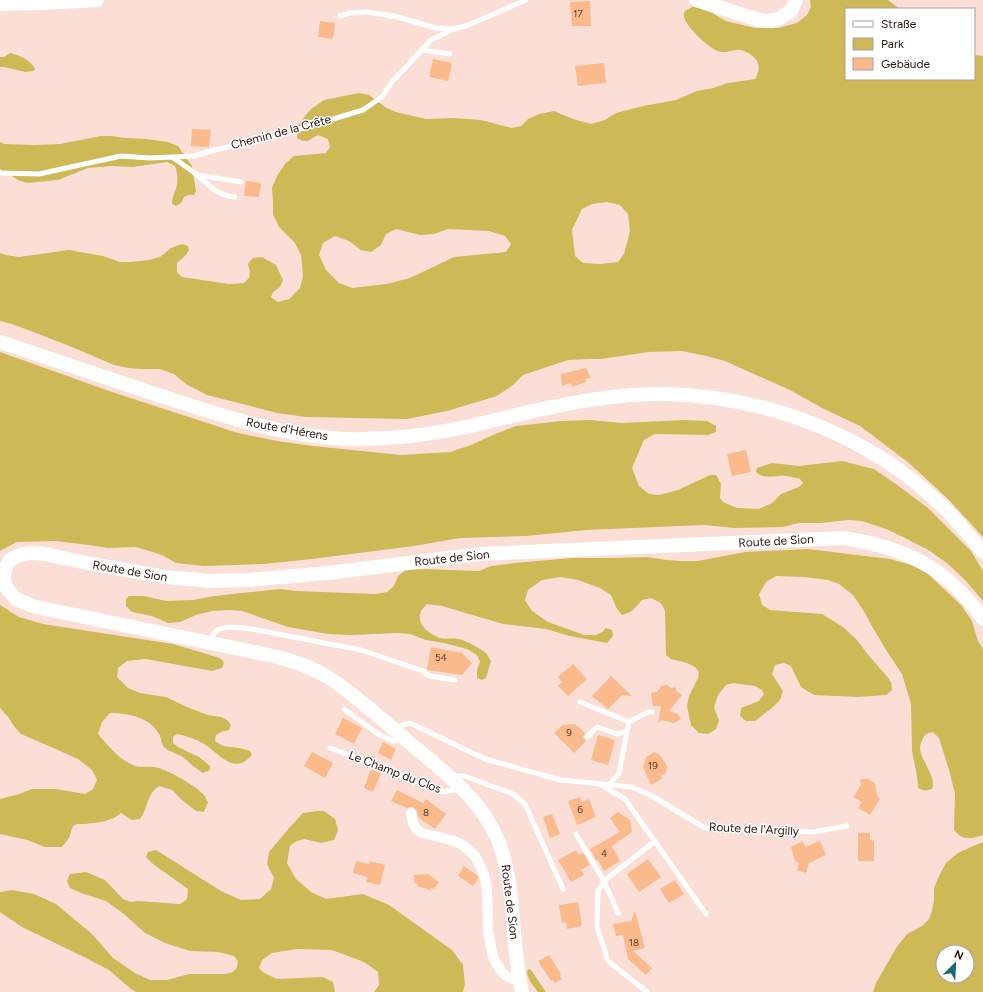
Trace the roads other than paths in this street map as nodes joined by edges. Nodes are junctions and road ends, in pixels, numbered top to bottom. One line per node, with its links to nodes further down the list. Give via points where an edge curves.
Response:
1 (97, 0): 5 (main road)
2 (526, 0): 7 (lane, Chemin de la Crête)
3 (696, 0): 4 (main road, via 759,20 771,21 791,11)
4 (796, 0)
5 (0, 4)
6 (340, 16): 7 (lane, via 350,12 367,12 398,17 436,28)
7 (454, 29): 8 (lane, Chemin de la Crête, via 431,40)
8 (422, 50): 9 (lane); 10 (lane, Chemin de la Crête, via 391,83 383,96 363,110 280,135 194,156)
9 (450, 54)
10 (172, 157): 11 (lane, Chemin de la Crête, via 121,156 39,174); 12 (lane)
11 (0, 173)
12 (197, 175): 13 (lane); 14 (lane, via 217,193)
13 (241, 182)
14 (235, 198)
15 (0, 342): 16 (main road, Route d'Hérens, via 236,420 286,432 343,439 412,436 554,406 630,396 684,395 734,401 785,414 831,431 884,460 912,480 951,515)
16 (983, 552)
17 (983, 619): 18 (main road, Route de Sion, via 957,588 926,564 886,547 844,538 480,554 249,580 212,581 165,577 34,553 15,557 6,567 6,587 14,597 25,603)
18 (210, 643): 19 (lane, via 214,633 222,629 252,629 361,650 423,671 429,676); 24 (main road, Route de Sion, via 278,657 314,669 348,691)
19 (455, 680)
20 (580, 702): 23 (lane)
21 (344, 710): 27 (lane, via 378,734 393,741)
22 (652, 712): 23 (lane)
23 (629, 722): 25 (lane)
24 (393, 728): 27 (main road, Route de Sion); 30 (lane, Route de l'Argilly, via 410,723 485,759 560,780)
25 (627, 731): 26 (lane, via 617,734 597,727); 31 (lane, via 619,773)
26 (587, 737)
27 (405, 739): 29 (main road, Route de Sion)
28 (330, 748): 32 (lane, Le Champ du Clos, via 436,790 444,792)
29 (450, 776): 32 (main road, Route de Sion); 38 (lane, via 464,776 513,794 525,804)
30 (599, 784): 31 (lane, Route de l'Argilly); 36 (lane, Route de l'Argilly, via 625,799)
31 (609, 785): 34 (lane, Route de l'Argilly, via 632,787 705,828 813,832)
32 (461, 788): 41 (main road, Route de Sion, via 486,818 502,850 508,874)
33 (411, 813): 41 (street, via 412,823 417,830 459,843 475,856 484,874 487,888 488,930 492,954 501,971)
34 (847, 826)
35 (576, 834): 37 (lane)
36 (655, 842): 37 (lane); 40 (lane, Route de l'Argilly)
37 (604, 880): 39 (lane); 42 (lane, via 598,891 597,927 608,961)
38 (563, 889)
39 (618, 914)
40 (706, 914)
41 (521, 987)
42 (647, 992)

